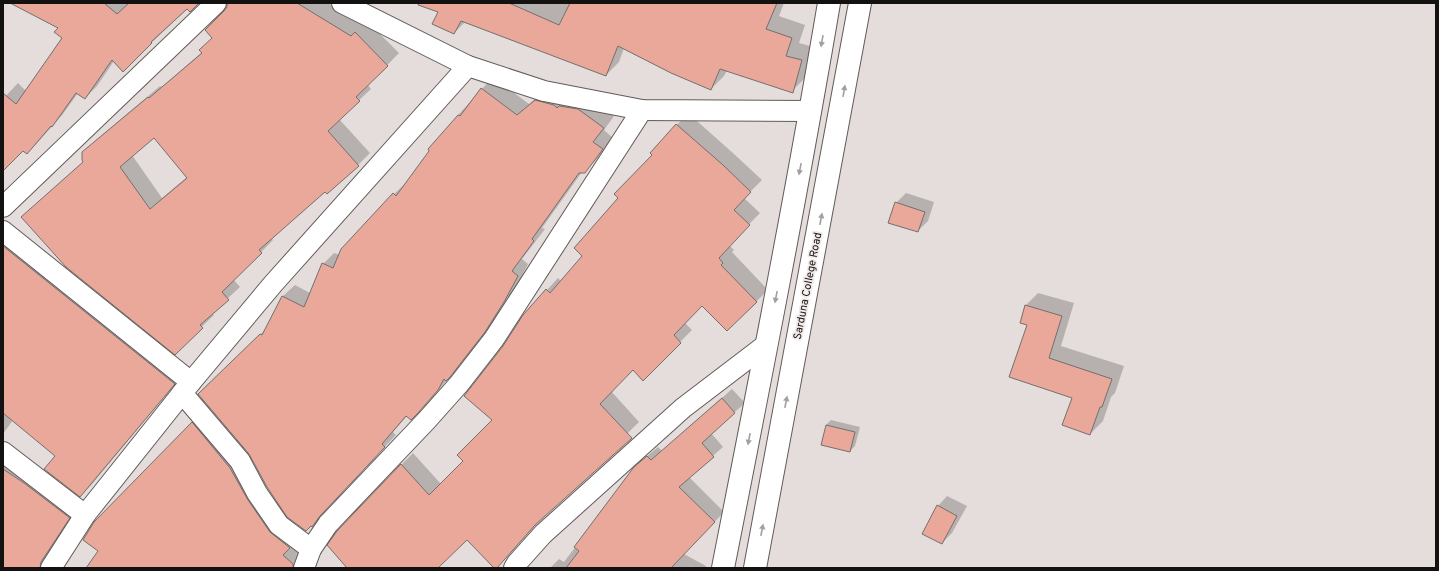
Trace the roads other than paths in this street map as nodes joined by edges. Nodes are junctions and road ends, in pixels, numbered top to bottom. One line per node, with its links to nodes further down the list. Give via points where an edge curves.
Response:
1 (216, 3): 8 (street)
2 (342, 3): 5 (street)
3 (829, 3): 7 (street, one-way to 7)
4 (860, 3): 19 (street, Sarduna College Road, one-way to 4, via 800,334)
5 (468, 66): 6 (street, via 544,91); 11 (street, via 273,284)
6 (642, 110): 7 (street); 14 (street, via 494,339 454,389 328,524)
7 (811, 111): 10 (street, one-way to 10)
8 (3, 207)
9 (3, 231): 11 (street)
10 (767, 344): 17 (street, via 683,408 543,534); 18 (street, one-way to 18)
11 (186, 388): 13 (street); 14 (street, via 240,461 257,493 279,525)
12 (3, 452): 13 (street)
13 (86, 515): 15 (street)
14 (311, 549): 16 (street)
15 (51, 568)
16 (304, 568)
17 (514, 568)
18 (723, 568)
19 (754, 568)

